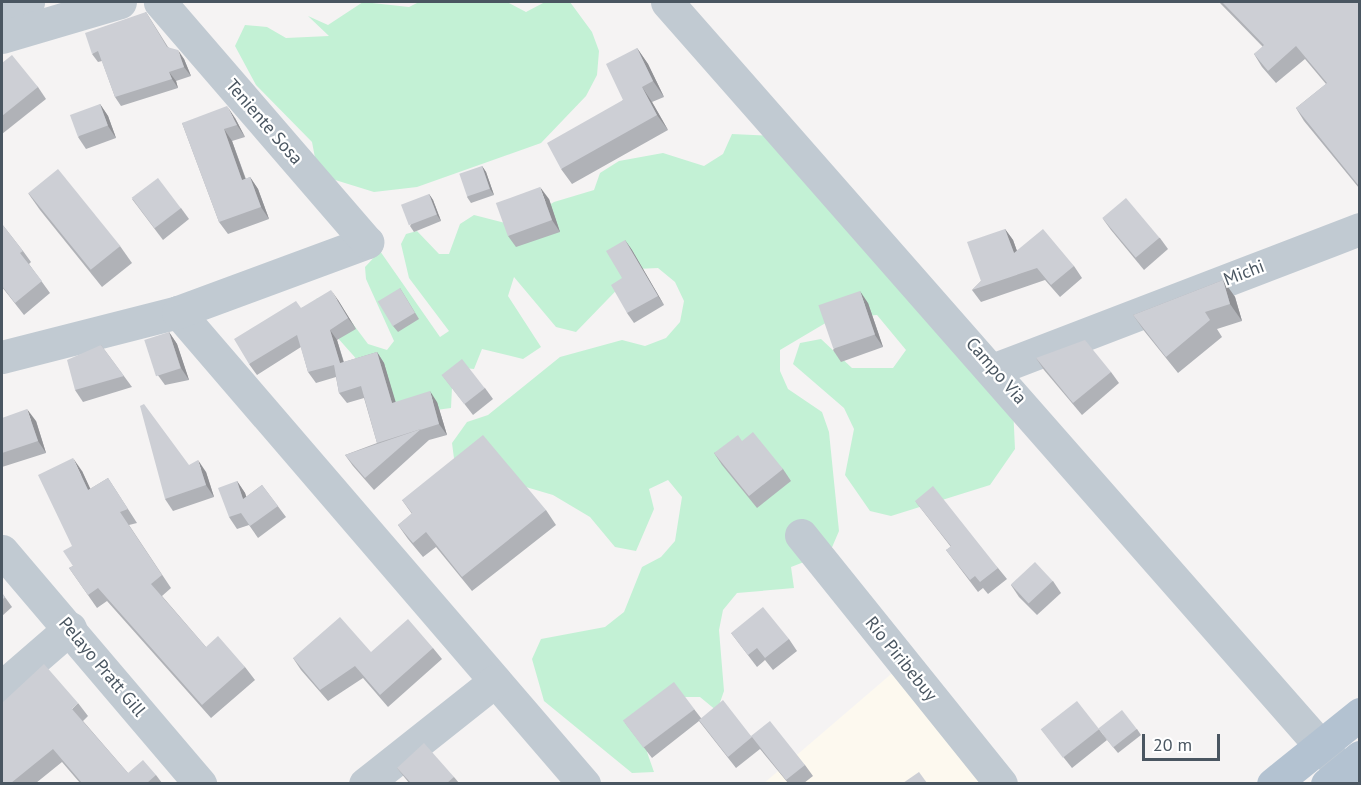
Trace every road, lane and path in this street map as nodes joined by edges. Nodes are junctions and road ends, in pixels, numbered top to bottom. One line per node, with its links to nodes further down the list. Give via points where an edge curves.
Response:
1 (28, 2): 5 (street)
2 (120, 2): 6 (street)
3 (160, 2): 8 (street, Teniente Sosa, via 367,242)
4 (667, 2): 10 (street, Campo Via)
5 (2, 9)
6 (2, 37)
7 (1359, 229): 10 (street, Michi)
8 (178, 312): 9 (street); 14 (street)
9 (2, 357)
10 (995, 369): 17 (street, Campo Via)
11 (801, 535): 22 (street, Río Piribebuy)
12 (2, 551): 13 (street, Pelayo Pratt Gill)
13 (70, 628): 15 (street); 19 (street, Pelayo Pratt Gill)
14 (495, 681): 20 (street); 21 (street)
15 (2, 687)
16 (1359, 714): 17 (main road)
17 (1320, 745): 18 (street, Campo Via); 23 (main road)
18 (1346, 774)
19 (201, 783)
20 (364, 783)
21 (584, 783)
22 (1001, 783)
23 (1273, 783)

